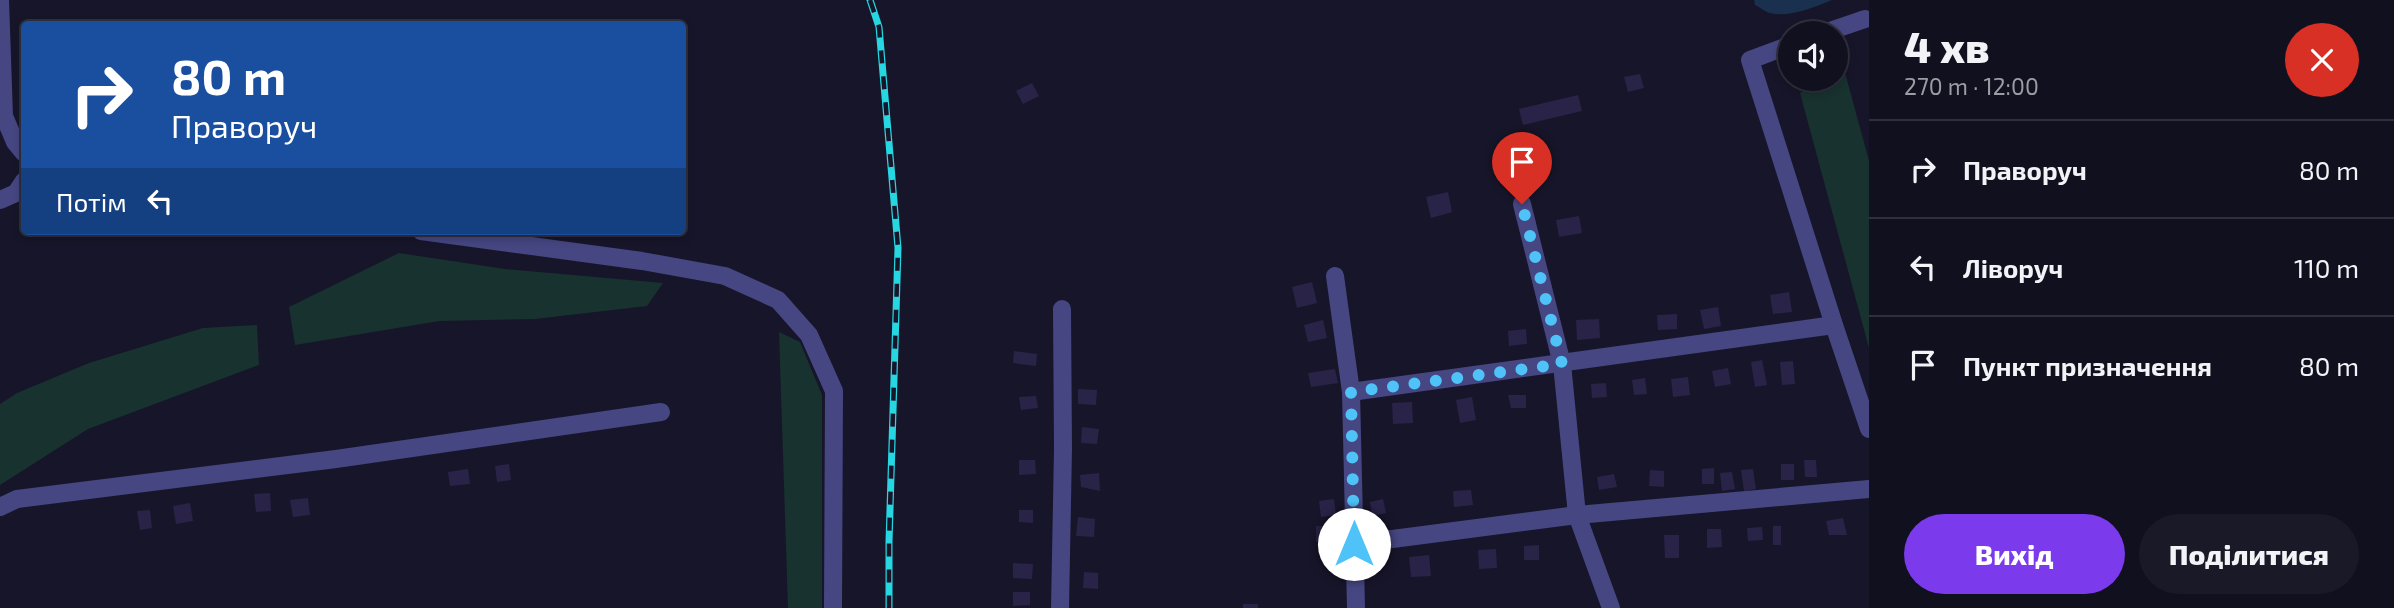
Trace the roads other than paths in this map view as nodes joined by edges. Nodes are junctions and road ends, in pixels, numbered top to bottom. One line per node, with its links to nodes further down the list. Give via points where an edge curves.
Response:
1 (0, 0): 2 (street)
2 (0, 5): 6 (street, via 4,116)
3 (1865, 19): 4 (street)
4 (1848, 25)
5 (1778, 50): 13 (street, via 1750,60)
6 (21, 149)
7 (21, 186): 8 (street)
8 (0, 200)
9 (1522, 204): 14 (street)
10 (450, 235): 22 (street, via 725,276 778,300 809,335 834,391)
11 (1335, 276): 15 (street)
12 (1062, 309): 23 (street)
13 (1834, 325): 14 (street); 17 (street)
14 (1562, 364): 15 (street); 20 (street)
15 (1351, 392): 21 (street)
16 (661, 412): 19 (street, via 18,499)
17 (1869, 429)
18 (1869, 489): 20 (street)
19 (0, 507)
20 (1577, 515): 21 (street); 25 (street)
21 (1354, 544): 24 (street)
22 (834, 608)
23 (1060, 608)
24 (1356, 608)
25 (1611, 608)

